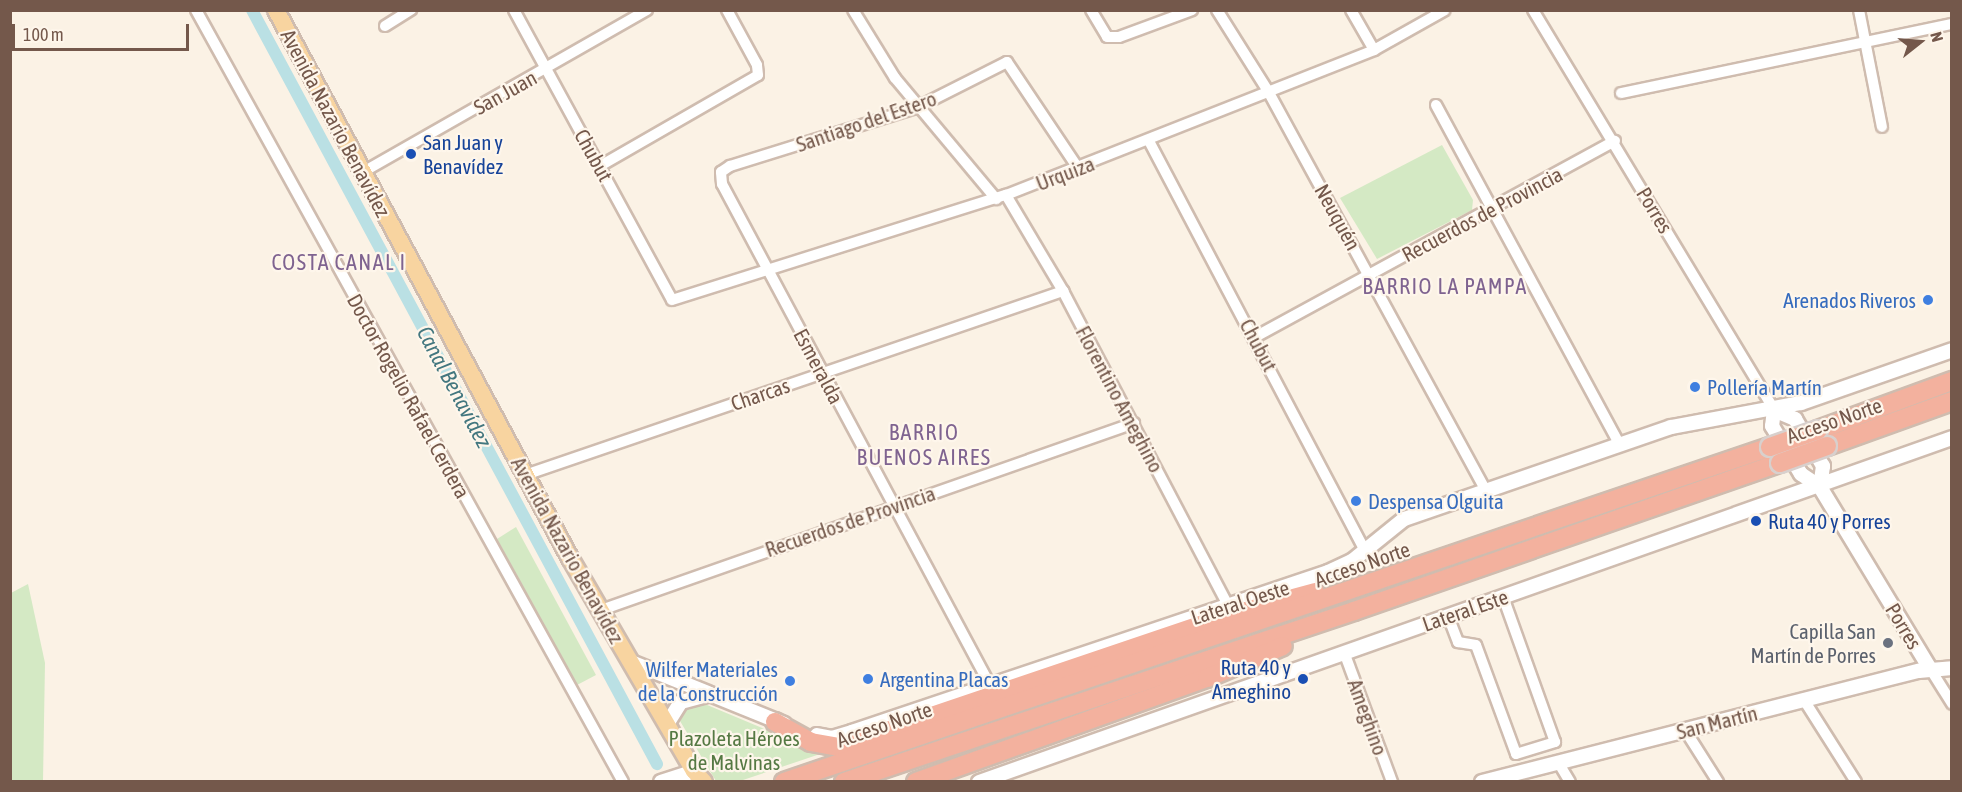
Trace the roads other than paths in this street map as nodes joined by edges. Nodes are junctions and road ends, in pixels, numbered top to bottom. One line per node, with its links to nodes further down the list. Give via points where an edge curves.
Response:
1 (196, 10): 70 (street, Doctor Rogelio Rafael Cerdera)
2 (276, 10): 29 (main road, Avenida Nazario Benavídez)
3 (411, 10): 16 (street)
4 (514, 10): 19 (street, Chubut)
5 (646, 10): 19 (street, San Juan)
6 (727, 10): 27 (street, via 757,65 758,75)
7 (1091, 10): 8 (street, via 1107,37 1119,37)
8 (1192, 10)
9 (1217, 10): 20 (street, Neuquén)
10 (1351, 10): 18 (street)
11 (1445, 10): 18 (street, Urquiza)
12 (1533, 10): 26 (street, Porres)
13 (1859, 10): 17 (street)
14 (855, 11): 23 (street, Florentino Ameghino, via 895,78)
15 (1952, 24): 17 (street)
16 (385, 26)
17 (1865, 42): 21 (street); 24 (street)
18 (1374, 50): 20 (street, Urquiza)
19 (546, 69): 27 (street, Chubut); 29 (street, San Juan)
20 (1268, 91): 25 (street, Urquiza); 34 (street, Neuquén)
21 (1621, 93)
22 (1436, 105): 32 (street)
23 (920, 106): 28 (street, Santiago del Estero, via 1007,62); 30 (street, Santiago del Estero); 31 (street, Florentino Ameghino)
24 (1882, 127)
25 (1149, 141): 28 (street, Urquiza); 37 (street, Chubut)
26 (1615, 141): 32 (street, Recuerdos de Provincia); 42 (street, Porres)
27 (600, 166): 36 (street, Chubut)
28 (1078, 168): 31 (street, Urquiza)
29 (363, 172): 46 (main road, Avenida Nazario Benavídez)
30 (722, 172): 33 (street, Esmeralda, via 722,184)
31 (1001, 197): 33 (street, Urquiza); 35 (street, Florentino Ameghino)
32 (1493, 209): 34 (street, Recuerdos de Provincia); 45 (street)
33 (768, 270): 36 (street, Urquiza); 39 (street, Esmeralda)
34 (1369, 274): 37 (street, Recuerdos de Provincia); 48 (street, Neuquén)
35 (1063, 291): 39 (street, Charcas); 43 (street, Florentino Ameghino)
36 (672, 300)
37 (1255, 337): 50 (street, Chubut)
38 (1952, 350): 42 (street, Lateral Oeste)
39 (823, 372): 46 (street, Charcas); 49 (street, Esmeralda)
40 (1952, 381): 51 (highway, Acceso Norte, bridge)
41 (1952, 404): 55 (highway, Acceso Norte, bridge)
42 (1774, 411): 45 (street, Lateral Oeste, via 1696,419); 47 (street, Porres, via 1772,426 1801,474); 47 (street, Porres, via 1795,419 1801,428 1823,466)
43 (1134, 423): 49 (street, Recuerdos de Provincia); 53 (street, Florentino Ameghino)
44 (1952, 438): 47 (street, Lateral Este)
45 (1619, 444): 48 (street, Lateral Oeste)
46 (525, 475): 54 (main road, Avenida Nazario Benavídez)
47 (1820, 487): 52 (street, Lateral Este); 60 (street, Porres)
48 (1486, 491): 50 (street, Lateral Oeste, via 1404,519)
49 (894, 505): 54 (street, Recuerdos de Provincia); 61 (street, Esmeralda)
50 (1365, 551): 53 (street, Lateral Oeste, via 1340,568)
51 (1413, 570): 65 (highway, via 1228,616 840,747 811,742); 72 (highway, Acceso Norte)
52 (1503, 597): 56 (street, Lateral Este); 56 (street, via 1555,742 1516,754 1476,645 1458,642)
53 (1228, 605): 61 (street, Lateral Oeste)
54 (601, 610): 58 (main road, Avenida Nazario Benavídez)
55 (1354, 611): 73 (highway, Acceso Norte); 74 (highway, via 1207,678)
56 (1448, 616): 57 (street, Lateral Este)
57 (1344, 652): 75 (street, Lateral Este); 76 (street, Ameghino)
58 (631, 662): 62 (street, Lateral Oeste); 66 (main road, Avenida Nazario Benavídez)
59 (1952, 668): 60 (street, San Martín)
60 (1931, 670): 63 (street, San Martín); 64 (street, Porres)
61 (990, 685): 65 (street, Lateral Oeste, via 832,738)
62 (710, 694): 65 (street, Lateral Oeste); 66 (street, via 681,702)
63 (1804, 700): 67 (street, San Martín); 80 (street)
64 (1952, 704)
65 (775, 722)
66 (667, 724): 69 (main road, Avenida Nazario Benavídez)
67 (1686, 730): 68 (street, San Martín); 79 (street)
68 (1558, 762): 77 (street, San Martín); 78 (street)
69 (698, 778): 71 (street)
70 (623, 782)
71 (662, 782)
72 (784, 782)
73 (844, 782)
74 (916, 782)
75 (979, 782)
76 (1392, 782)
77 (1482, 782)
78 (1570, 782)
79 (1718, 782)
80 (1856, 782)

